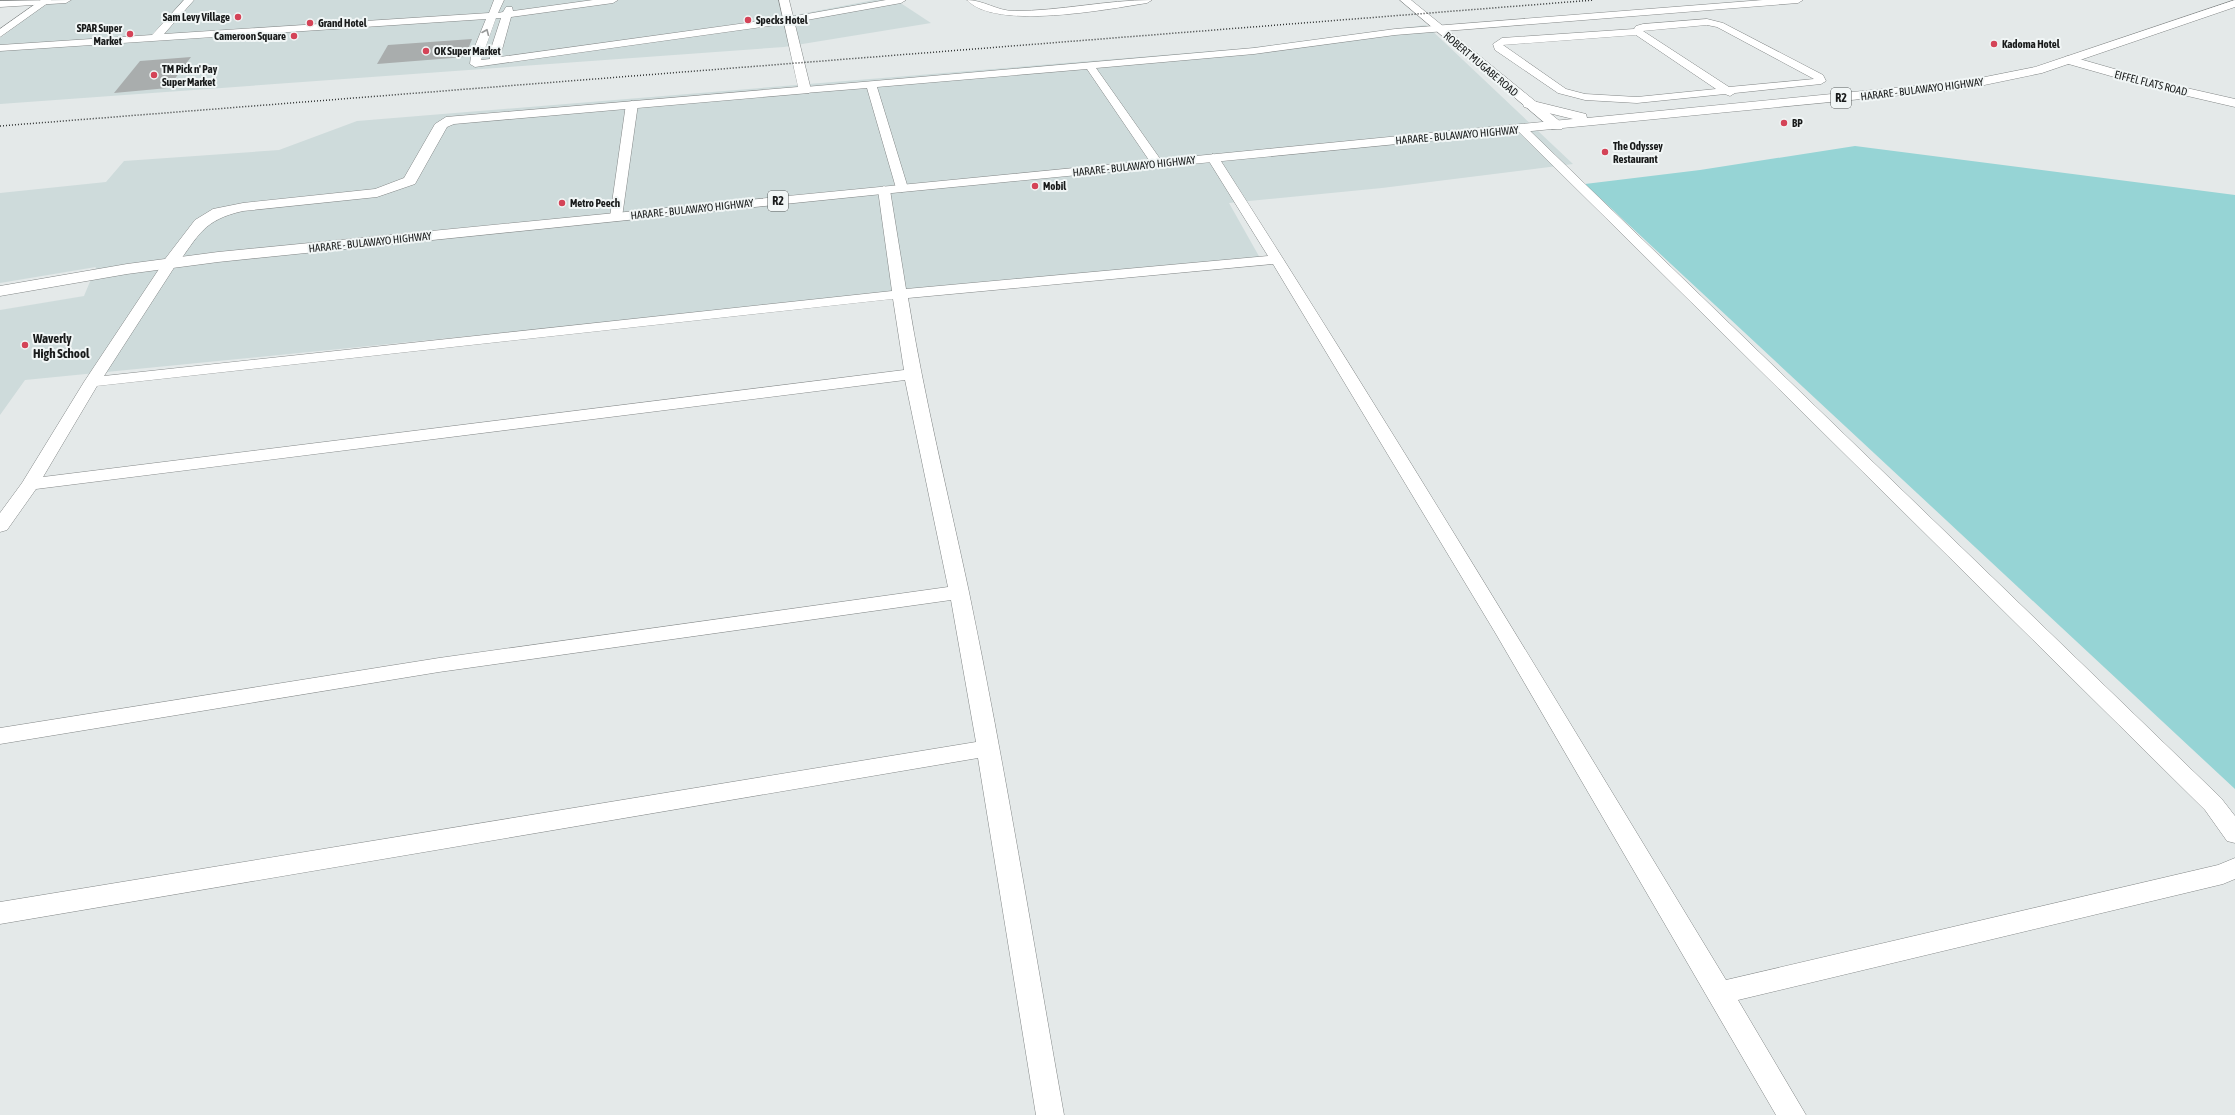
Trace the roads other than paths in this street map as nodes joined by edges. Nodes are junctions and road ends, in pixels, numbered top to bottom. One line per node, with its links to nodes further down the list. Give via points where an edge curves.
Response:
1 (66, 0): 12 (main road)
2 (189, 0): 21 (street)
3 (499, 0): 16 (street)
4 (512, 0): 15 (street)
5 (613, 0): 15 (street)
6 (784, 0): 17 (main road)
7 (901, 0): 17 (street)
8 (972, 0): 9 (street, via 992,10 1013,14 1081,9)
9 (1147, 0)
10 (1405, 0): 18 (main road, ROBERT MUGABE ROAD)
11 (1798, 0): 18 (street)
12 (47, 1): 14 (main road); 20 (street)
13 (2235, 3): 23 (main road, HARARE - BULAWAYO HIGHWAY / R2)
14 (0, 4)
15 (506, 15): 16 (street); 24 (street, via 494,55)
16 (493, 16): 21 (street); 24 (street, one-way to 16, via 475,64)
17 (790, 20): 24 (street); 27 (main road)
18 (1440, 29): 25 (street, via 1395,32 1254,51); 31 (main road, ROBERT MUGABE ROAD)
19 (1638, 32): 28 (street); 28 (street, via 1643,26 1712,22 1821,80); 28 (street, via 1502,41 1498,44 1562,92 1585,97 1637,100)
20 (0, 34)
21 (155, 38): 22 (street)
22 (0, 48)
23 (2069, 60): 29 (main road, EIFFEL FLATS ROAD, via 2157,85); 32 (main road, HARARE - BULAWAYO HIGHWAY / R2, via 2030,72 1965,85)
24 (496, 62)
25 (1090, 66): 26 (street); 37 (street)
26 (871, 85): 27 (street); 38 (street)
27 (805, 90): 30 (main road)
28 (1726, 91): 32 (street)
29 (2235, 103)
30 (632, 104): 39 (street); 41 (main road, via 451,120 442,124 410,181 377,193 218,212 200,223)
31 (1529, 104): 33 (main road, via 1564,114); 34 (main road, ROBERT MUGABE ROAD)
32 (1752, 107): 33 (main road, HARARE - BULAWAYO HIGHWAY / R2)
33 (1610, 121): 34 (main road, HARARE - BULAWAYO HIGHWAY / R2)
34 (1557, 126): 35 (main road, HARARE - BULAWAYO HIGHWAY / R2)
35 (1522, 129): 36 (main road, HARARE - BULAWAYO HIGHWAY / R2); 51 (street, via 2213,804)
36 (1213, 158): 37 (main road, HARARE - BULAWAYO HIGHWAY / R2); 40 (street)
37 (1157, 163): 38 (main road, HARARE - BULAWAYO HIGHWAY / R2)
38 (893, 189): 39 (main road, HARARE - BULAWAYO HIGHWAY / R2); 43 (street)
39 (616, 217): 41 (main road, HARARE - BULAWAYO HIGHWAY / R2)
40 (1278, 259): 43 (street); 54 (street, via 1496,616)
41 (170, 263): 42 (main road, HARARE - BULAWAYO HIGHWAY / R2); 45 (street)
42 (0, 291)
43 (900, 294): 44 (street); 45 (street)
44 (912, 374): 46 (street); 48 (street)
45 (92, 382): 46 (street)
46 (30, 484): 47 (street)
47 (0, 526)
48 (958, 592): 49 (street, via 439,666); 50 (street)
49 (0, 736)
50 (988, 748): 53 (street); 55 (street)
51 (2235, 834)
52 (2235, 868): 54 (street, via 2223,874)
53 (0, 913)
54 (1719, 993): 56 (street)
55 (1050, 1115)
56 (1792, 1115)

